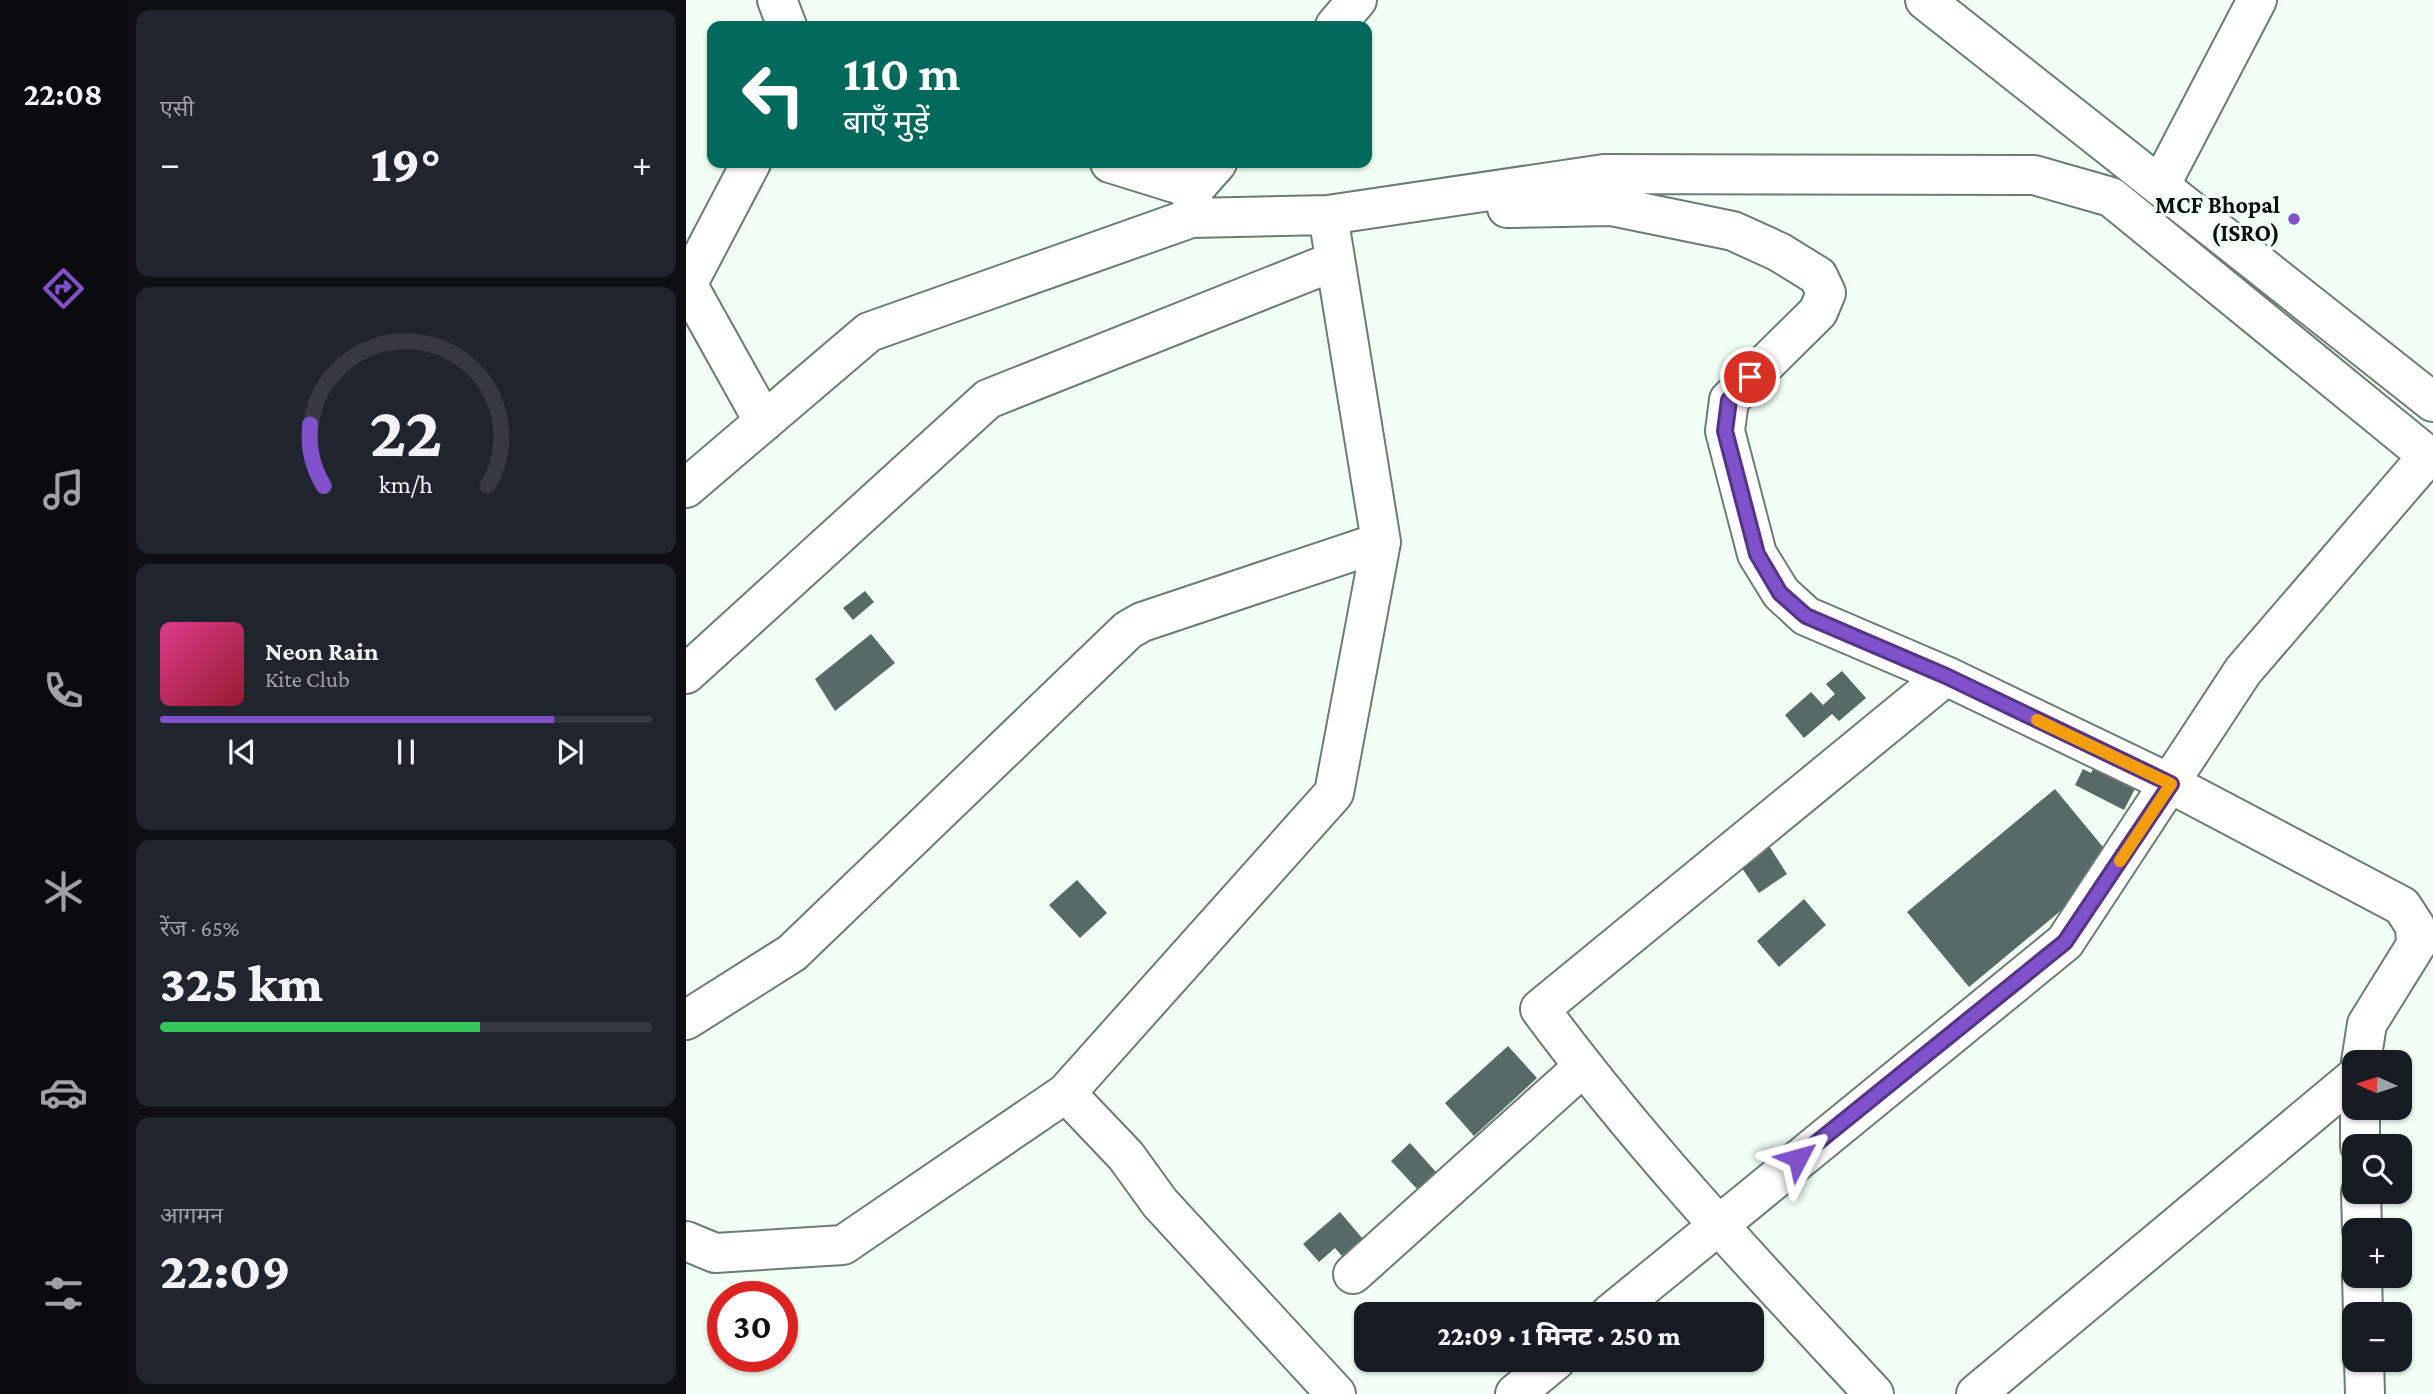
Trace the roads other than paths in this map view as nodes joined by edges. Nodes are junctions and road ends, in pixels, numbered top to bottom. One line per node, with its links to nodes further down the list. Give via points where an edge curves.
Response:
1 (777, 0): 5 (street)
2 (1357, 0): 6 (street)
3 (1925, 0): 9 (street)
4 (2257, 0): 9 (street)
5 (785, 21)
6 (1339, 21)
7 (748, 168): 14 (street)
8 (1127, 168): 10 (street)
9 (2160, 186): 15 (street)
10 (1201, 190): 12 (street); 16 (street, via 869,332)
11 (1431, 199): 12 (street); 17 (street, via 1604,174 2034,175 2111,197); 21 (street, via 1482,208 1624,209 1733,231 1818,276 1826,293 1818,312 1729,400 1725,431 1757,554 1780,593 1806,616)
12 (1328, 215): 13 (street)
13 (1335, 261): 19 (street); 20 (street, via 988,399)
14 (686, 285): 16 (street)
15 (2433, 402)
16 (764, 422): 18 (street)
17 (2431, 458): 22 (street, via 2243,671)
18 (686, 488)
19 (1381, 542): 23 (street, via 1128,630 792,953); 27 (street, via 1334,793)
20 (686, 674)
21 (1946, 676): 22 (street); 25 (street, via 1540,1009)
22 (2171, 784): 24 (street, via 2402,906 2415,926 2416,945 2367,1024); 28 (street, via 2065,942)
23 (686, 1020)
24 (2363, 1050)
25 (1583, 1067): 28 (street); 30 (street)
26 (2342, 1088): 37 (street)
27 (1066, 1093): 29 (street, via 843,1245 715,1253); 34 (street)
28 (1716, 1224): 31 (street); 36 (street)
29 (686, 1241)
30 (1353, 1274)
31 (1623, 1302)
32 (1542, 1372): 35 (street)
33 (2364, 1372): 38 (street)
34 (1336, 1394)
35 (1515, 1394)
36 (1874, 1394)
37 (1976, 1394)
38 (2365, 1394)

